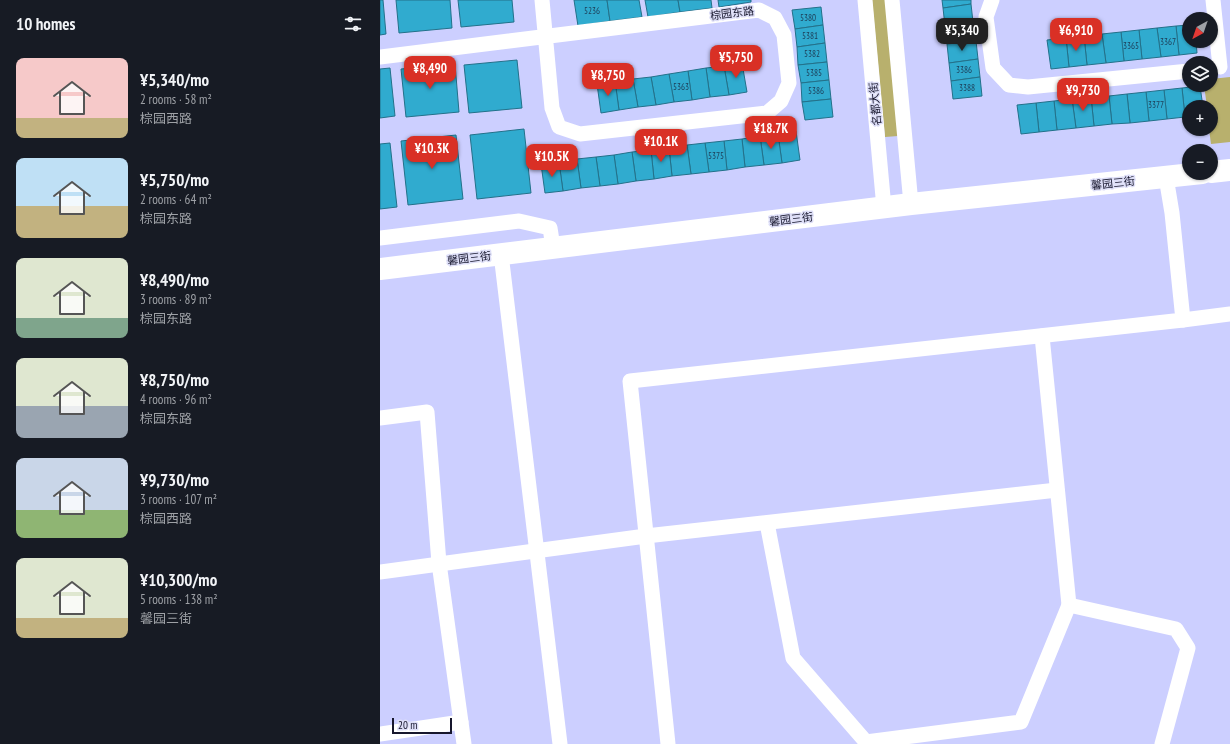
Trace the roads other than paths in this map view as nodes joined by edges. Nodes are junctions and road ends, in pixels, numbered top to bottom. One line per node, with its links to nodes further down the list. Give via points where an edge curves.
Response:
1 (542, 0): 6 (street, 棕园东路)
2 (865, 0): 15 (street, 名都大街)
3 (892, 0): 14 (street)
4 (992, 0): 9 (street, via 986,17 993,68 1009,85 1028,87)
5 (1213, 0): 8 (street)
6 (545, 37): 6 (street, 棕园东路, via 552,108 559,127 580,134 767,113 781,101 789,83 784,35 775,18 759,10); 7 (street, 棕园东路)
7 (380, 57)
8 (1220, 67)
9 (1182, 72)
10 (1230, 170): 11 (street)
11 (1218, 171)
12 (1182, 175): 13 (street, 馨园三街)
13 (1166, 177): 14 (street, 馨园三街); 21 (street)
14 (911, 204): 15 (street, 馨园三街)
15 (884, 208): 17 (street, 馨园三街)
16 (380, 238): 17 (street, via 519,221 550,228)
17 (553, 247): 18 (street, 馨园三街)
18 (501, 254): 19 (street, 馨园三街); 27 (street)
19 (380, 269)
20 (1230, 314): 21 (street)
21 (1183, 320): 22 (street)
22 (1042, 336): 24 (street); 26 (street, via 630,381)
23 (380, 418): 28 (street, via 427,412)
24 (1057, 490): 25 (street); 30 (street)
25 (768, 522): 26 (street); 33 (street, via 793,658 866,742)
26 (646, 536): 27 (street); 36 (street)
27 (537, 550): 28 (street); 35 (street)
28 (439, 563): 29 (street); 31 (street)
29 (380, 572)
30 (1069, 605): 33 (street, via 1021,722); 37 (street, via 1176,629 1188,648)
31 (461, 722): 32 (street); 34 (street)
32 (380, 734)
33 (906, 741)
34 (464, 744)
35 (560, 744)
36 (668, 744)
37 (1162, 744)

